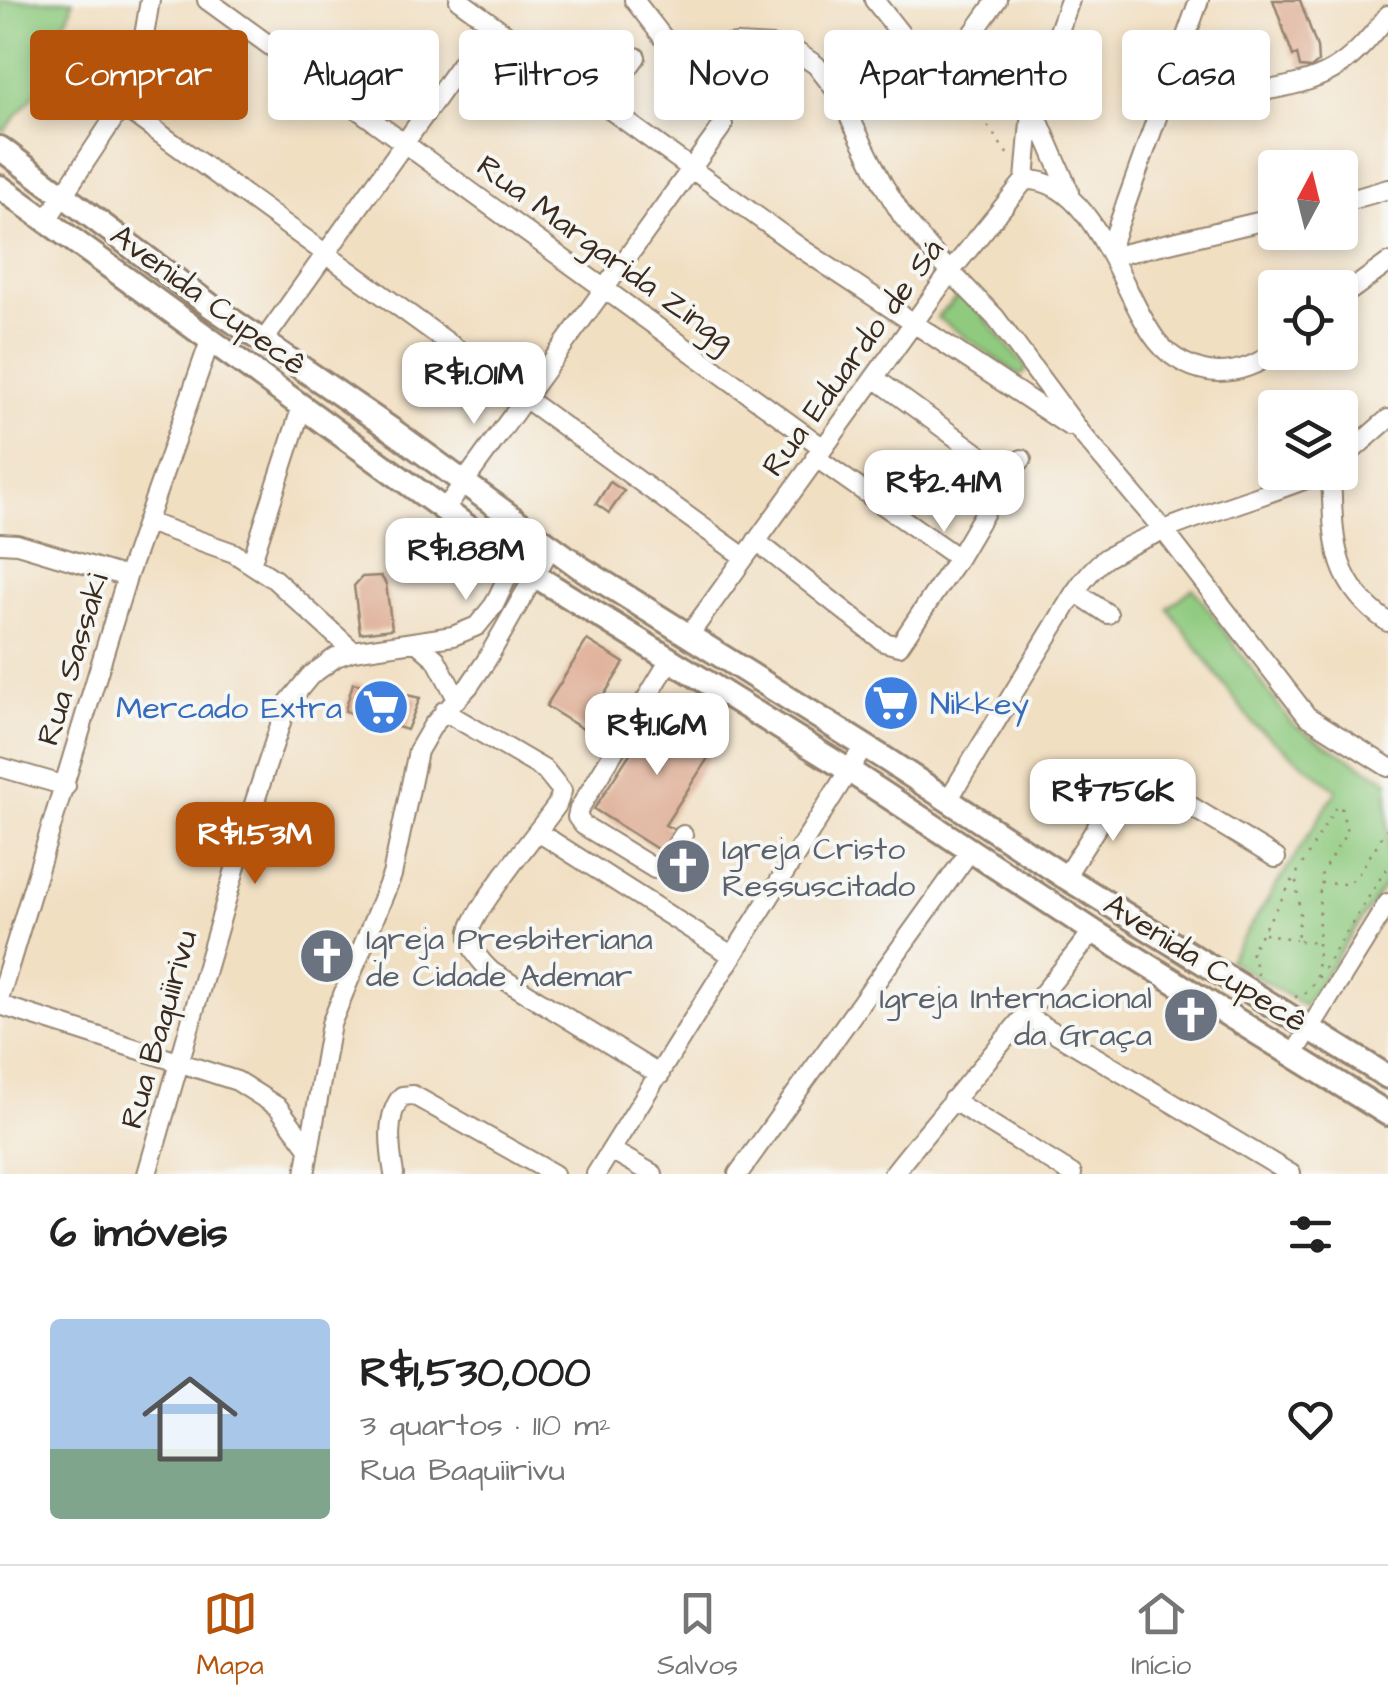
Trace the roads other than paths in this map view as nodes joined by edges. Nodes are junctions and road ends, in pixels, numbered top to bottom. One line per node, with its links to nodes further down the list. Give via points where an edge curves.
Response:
1 (150, 0): 11 (street)
2 (208, 0): 23 (street, Rua Margarida Zingg)
3 (459, 0): 10 (street)
4 (634, 0): 37 (street, via 665,40 685,50 773,46 816,65 837,92 892,200)
5 (874, 0): 6 (street, via 922,62 935,68)
6 (998, 0)
7 (1070, 0): 13 (street)
8 (1199, 0): 35 (street)
9 (1388, 16): 16 (street, via 1339,69)
10 (490, 24): 12 (street); 23 (street)
11 (145, 30)
12 (499, 30)
13 (1059, 30)
14 (636, 57): 15 (street)
15 (634, 60)
16 (1270, 90)
17 (112, 120): 29 (street)
18 (141, 120): 34 (street)
19 (625, 120): 25 (street)
20 (1031, 120): 26 (street)
21 (1038, 120): 31 (street)
22 (723, 125): 25 (street)
23 (404, 142): 34 (street); 39 (street, Rua Margarida Zingg)
24 (0, 148): 29 (main road, Avenida Cupecê)
25 (690, 170): 39 (street); 40 (street)
26 (1025, 180): 31 (street, via 1052,183); 37 (street, Rua Eduardo de Sá)
27 (0, 187): 32 (main road, Avenida Cupecê)
28 (1388, 189): 30 (street)
29 (61, 194): 32 (street); 42 (main road, Avenida Cupecê)
30 (1358, 198)
31 (1075, 204): 35 (street)
32 (46, 221): 41 (main road, Avenida Cupecê)
33 (1258, 222): 35 (street)
34 (326, 253): 42 (street); 45 (street)
35 (1112, 254): 43 (street, via 1154,338 1189,366 1224,372)
36 (1388, 263): 38 (street)
37 (951, 270): 40 (street, Rua Eduardo de Sá); 48 (street, via 995,317)
38 (1358, 285)
39 (604, 287): 45 (street); 50 (street, Rua Margarida Zingg)
40 (914, 323): 44 (street, Rua Eduardo de Sá); 48 (street)
41 (210, 341): 46 (main road, Avenida Cupecê); 57 (street, Rua Sassaki)
42 (262, 342): 53 (main road, Avenida Cupecê)
43 (1258, 362)
44 (876, 379): 50 (street, Rua Eduardo de Sá); 52 (street)
45 (524, 399): 53 (street); 62 (street)
46 (302, 406): 56 (main road, Avenida Cupecê); 65 (street)
47 (1388, 419): 49 (street)
48 (1082, 434): 58 (street)
49 (1358, 445)
50 (819, 452): 59 (street, Rua Eduardo de Sá); 63 (street, Rua Margarida Zingg)
51 (1022, 459): 52 (street)
52 (1008, 476): 63 (street)
53 (464, 482): 56 (street); 61 (main road, Avenida Cupecê)
54 (1278, 490): 58 (street)
55 (1329, 490): 70 (street, via 1340,570 1360,600)
56 (444, 510): 64 (main road, Avenida Cupecê)
57 (147, 522): 65 (street); 67 (street, Rua Sassaki)
58 (1165, 532): 68 (street, via 1106,558); 82 (street, via 1307,716)
59 (756, 540): 62 (street, Rua Eduardo de Sá); 63 (street, via 896,646)
60 (0, 543): 67 (street)
61 (551, 547): 66 (street); 72 (main road, Avenida Cupecê)
62 (744, 557): 72 (street, Rua Eduardo de Sá)
63 (958, 558)
64 (514, 561): 66 (main road, Avenida Cupecê); 71 (street)
65 (251, 564): 76 (street)
66 (534, 575): 75 (street); 78 (main road, Avenida Cupecê)
67 (128, 576): 84 (street, Rua Sassaki)
68 (1074, 592): 69 (street); 85 (street)
69 (1108, 614)
70 (1388, 622)
71 (477, 626): 73 (street, Rua Baquiirivu); 75 (street, via 493,631)
72 (689, 635): 80 (main road, Avenida Cupecê)
73 (454, 636): 74 (street, Rua Baquiirivu); 77 (street)
74 (416, 642): 76 (street, Rua Baquiirivu); 77 (street)
75 (496, 644): 79 (street)
76 (353, 651): 99 (street, Rua Baquiirivu, via 320,667 287,704)
77 (436, 659): 79 (street)
78 (670, 660): 83 (main road, Avenida Cupecê); 87 (street, via 578,817 655,869)
79 (450, 704): 86 (street, via 560,785 562,797); 104 (street, via 418,751 392,875 331,1024)
80 (864, 746): 83 (street); 85 (main road, Avenida Cupecê)
81 (0, 767): 84 (street)
82 (1388, 767)
83 (848, 770): 88 (main road, Avenida Cupecê); 93 (street)
84 (66, 786): 94 (street, Rua Sassaki)
85 (948, 800): 90 (main road, Avenida Cupecê)
86 (538, 832): 93 (street); 100 (street, via 476,915 470,937 484,964)
87 (683, 835)
88 (970, 851): 92 (main road, Avenida Cupecê); 112 (street)
89 (1276, 858): 90 (street, via 1135,775 1124,780)
90 (1065, 877): 97 (main road, Avenida Cupecê)
91 (1386, 911): 97 (street)
92 (1094, 931): 96 (street); 98 (main road, Avenida Cupecê)
93 (733, 956): 100 (street)
94 (0, 996)
95 (0, 1005): 99 (street)
96 (1027, 1016): 102 (street); 115 (street)
97 (1311, 1029): 98 (street); 101 (main road, Avenida Cupecê)
98 (1294, 1054): 103 (main road, Avenida Cupecê)
99 (180, 1064): 104 (street, via 237,1081 278,1108); 106 (street, Rua Baquiirivu)
100 (660, 1075): 105 (street)
101 (1388, 1077)
102 (952, 1100): 113 (street); 114 (street)
103 (1388, 1114)
104 (309, 1148): 107 (street)
105 (611, 1150): 110 (street); 111 (street)
106 (147, 1174)
107 (306, 1174)
108 (394, 1174): 109 (street, via 392,1120 402,1096 419,1096)
109 (554, 1174)
110 (596, 1174)
111 (653, 1174)
112 (738, 1174)
113 (892, 1174)
114 (1072, 1174)
115 (1291, 1174)

